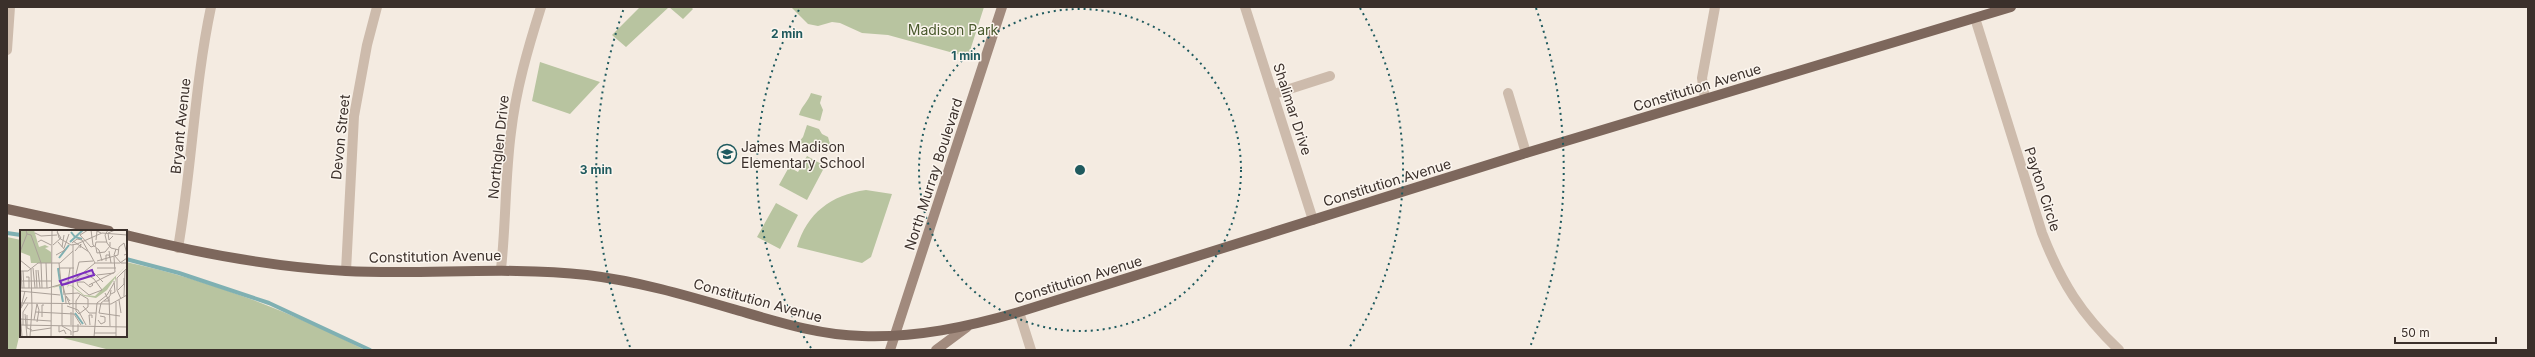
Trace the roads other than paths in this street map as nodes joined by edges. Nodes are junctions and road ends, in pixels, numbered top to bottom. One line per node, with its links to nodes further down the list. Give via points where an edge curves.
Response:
1 (10, 7): 10 (street)
2 (211, 7): 20 (street, Bryant Avenue, via 196,88 187,198)
3 (377, 7): 22 (street, Devon Street, via 354,116)
4 (541, 7): 21 (street, Northglen Drive, via 526,54 512,120)
5 (1002, 7): 25 (main road, North Murray Boulevard)
6 (1246, 7): 13 (street, Shalimar Drive)
7 (1715, 7): 14 (street, via 1702,78)
8 (2011, 7): 9 (main road, Constitution Avenue)
9 (1975, 18): 14 (main road, Constitution Avenue); 29 (street, Payton Circle, via 2054,264 2081,310)
10 (7, 50)
11 (1330, 76): 13 (street)
12 (1508, 93): 15 (street)
13 (1274, 94): 17 (street, Shalimar Drive)
14 (1705, 99): 15 (main road, Constitution Avenue)
15 (1526, 153): 17 (main road, Constitution Avenue)
16 (7, 209): 18 (main road)
17 (1313, 220): 23 (main road, Constitution Avenue)
18 (104, 230)
19 (127, 235): 20 (main road, Constitution Avenue)
20 (178, 248): 22 (main road, Constitution Avenue, via 234,259)
21 (501, 269): 22 (main road, Constitution Avenue); 25 (main road, Constitution Avenue, via 588,275 620,280 674,292 810,330 862,336)
22 (346, 271)
23 (1019, 312): 24 (main road, Constitution Avenue); 28 (street)
24 (967, 327): 25 (main road, Constitution Avenue); 27 (main road)
25 (895, 335): 26 (main road, North Murray Boulevard)
26 (890, 350)
27 (936, 350)
28 (1031, 350)
29 (2119, 350)

